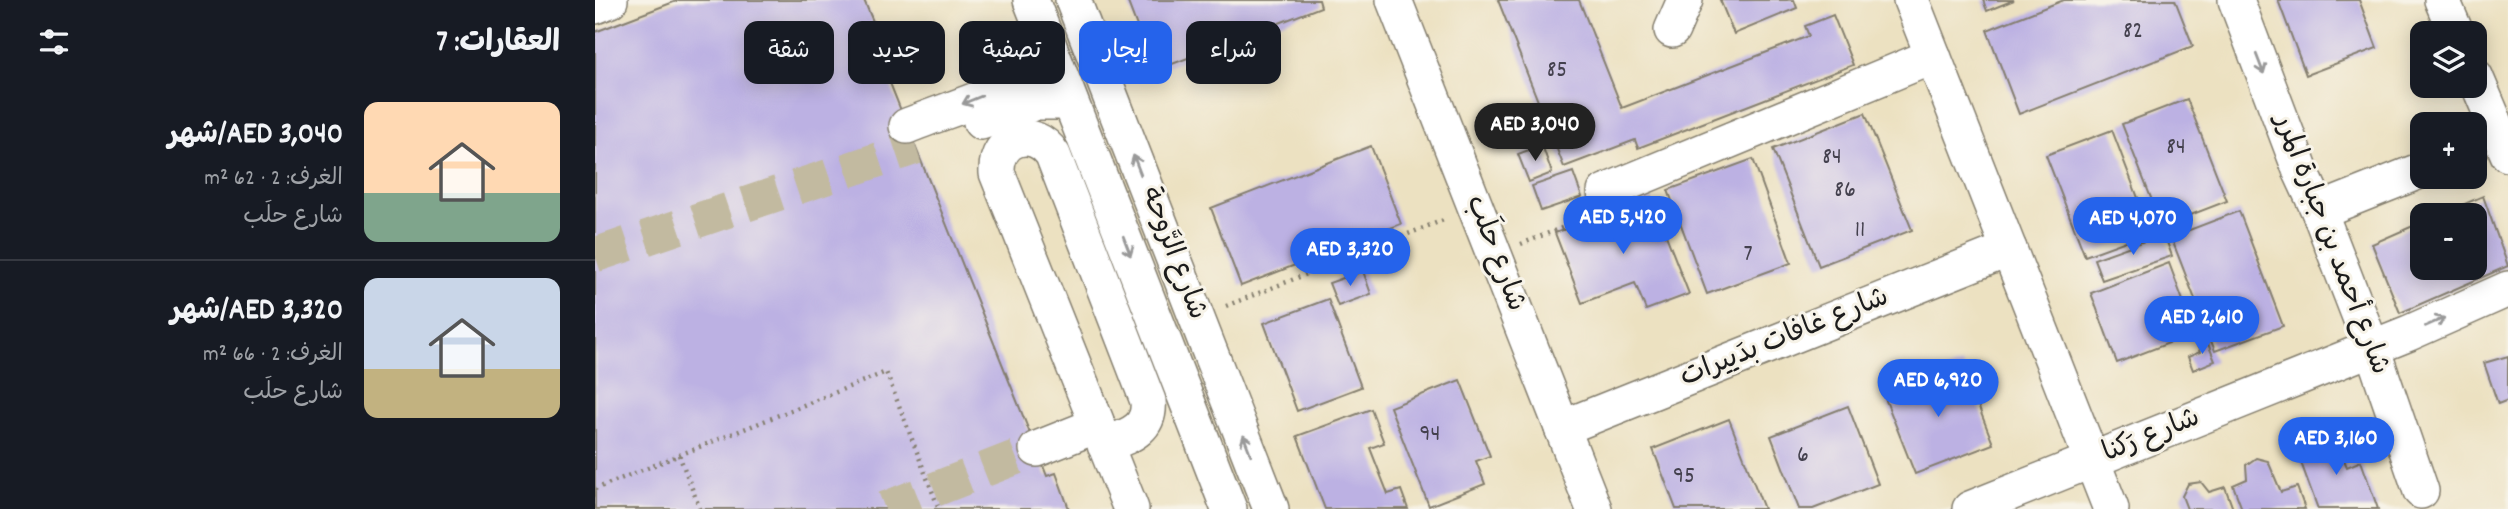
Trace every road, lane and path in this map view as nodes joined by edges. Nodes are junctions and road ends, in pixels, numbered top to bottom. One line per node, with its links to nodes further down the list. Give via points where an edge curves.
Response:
1 (610, 0): 8 (street)
2 (1031, 0): 9 (street, شارع الرَّوحة)
3 (1073, 0): 24 (street, شارع الرَّوحة, one-way to 3)
4 (1394, 0): 19 (street, شارع حلَب)
5 (1911, 0): 11 (street)
6 (2236, 0): 20 (street, شارع أحمد بن جبارة المرر, one-way to 20)
7 (2442, 0): 10 (street)
8 (595, 6)
9 (1039, 21)
10 (2451, 21)
11 (1933, 56): 18 (street); 21 (street)
12 (1013, 84): 15 (street, one-way to 15, via 912,136 1036,102)
13 (1063, 84): 15 (street, شارع الرَّوحة)
14 (2481, 98): 16 (street)
15 (1070, 102): 36 (street, شارع الرَّوحة, one-way to 36)
16 (2494, 147)
17 (2410, 175): 20 (street)
18 (1605, 192): 22 (path, via 1584,219)
19 (1476, 207): 22 (street, شارع حلَب); 24 (path, via 1213,311 1207,294)
20 (2319, 211): 25 (street, شارع أحمد بن جبارة المرر)
21 (2009, 249): 26 (street, شارع غافات بدَييرات); 30 (street)
22 (1494, 255): 26 (street, شارع حلَب)
23 (2508, 289): 25 (street, شارع رَكنا, one-way to 23)
24 (1190, 301): 37 (street, شارع الرَّوحة, one-way to 24)
25 (2372, 348): 30 (street, شارع رَكنا); 32 (street, شارع أحمد بن جبارة المرر)
26 (1562, 428): 38 (street, شارع حلَب)
27 (1101, 435): 27 (street, via 997,173 1005,147 1022,138 1040,141 1053,155 1148,401 1147,417 1138,431); 28 (street); 35 (street)
28 (1037, 449)
29 (679, 455): 31 (path); 33 (path); 34 (path, via 886,372)
30 (2092, 462): 39 (street, شارع رَكنا); 40 (street)
31 (595, 489)
32 (2421, 491)
33 (699, 509)
34 (939, 509)
35 (1131, 509)
36 (1229, 509)
37 (1271, 509)
38 (1594, 509)
39 (1970, 509)
40 (2111, 509)

